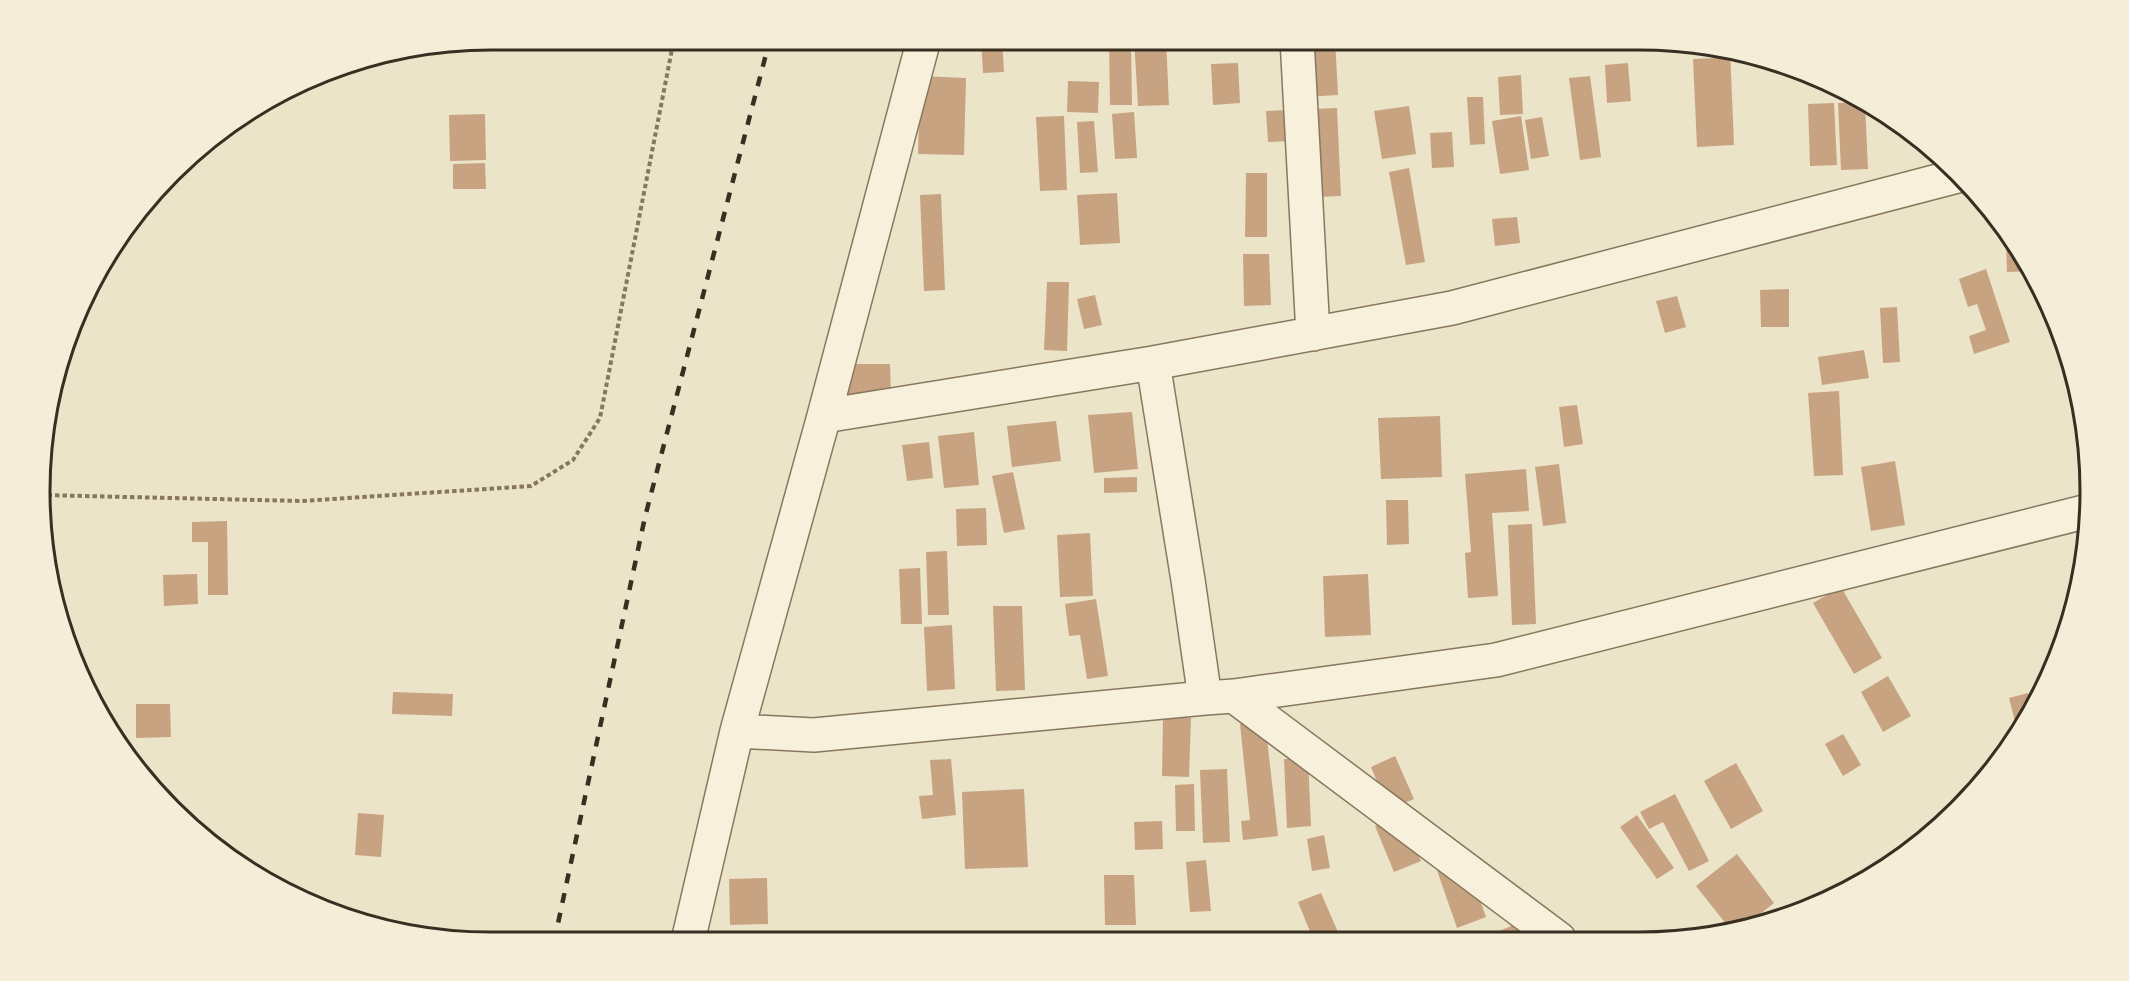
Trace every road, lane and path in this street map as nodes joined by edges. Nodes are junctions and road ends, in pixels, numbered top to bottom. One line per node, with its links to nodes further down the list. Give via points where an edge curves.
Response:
1 (672, 50): 8 (path, via 600,418 573,460 531,486 302,501)
2 (921, 50): 7 (street)
3 (1298, 50): 5 (street)
4 (1949, 178): 5 (street, via 1452,308)
5 (1314, 334): 6 (street)
6 (1153, 363): 7 (street); 10 (street)
7 (824, 416): 11 (street)
8 (50, 495)
9 (2079, 518): 10 (street, via 1496,660)
10 (1220, 697): 11 (street, via 814,735); 13 (street)
11 (737, 731): 12 (street)
12 (690, 932)
13 (1549, 932)

